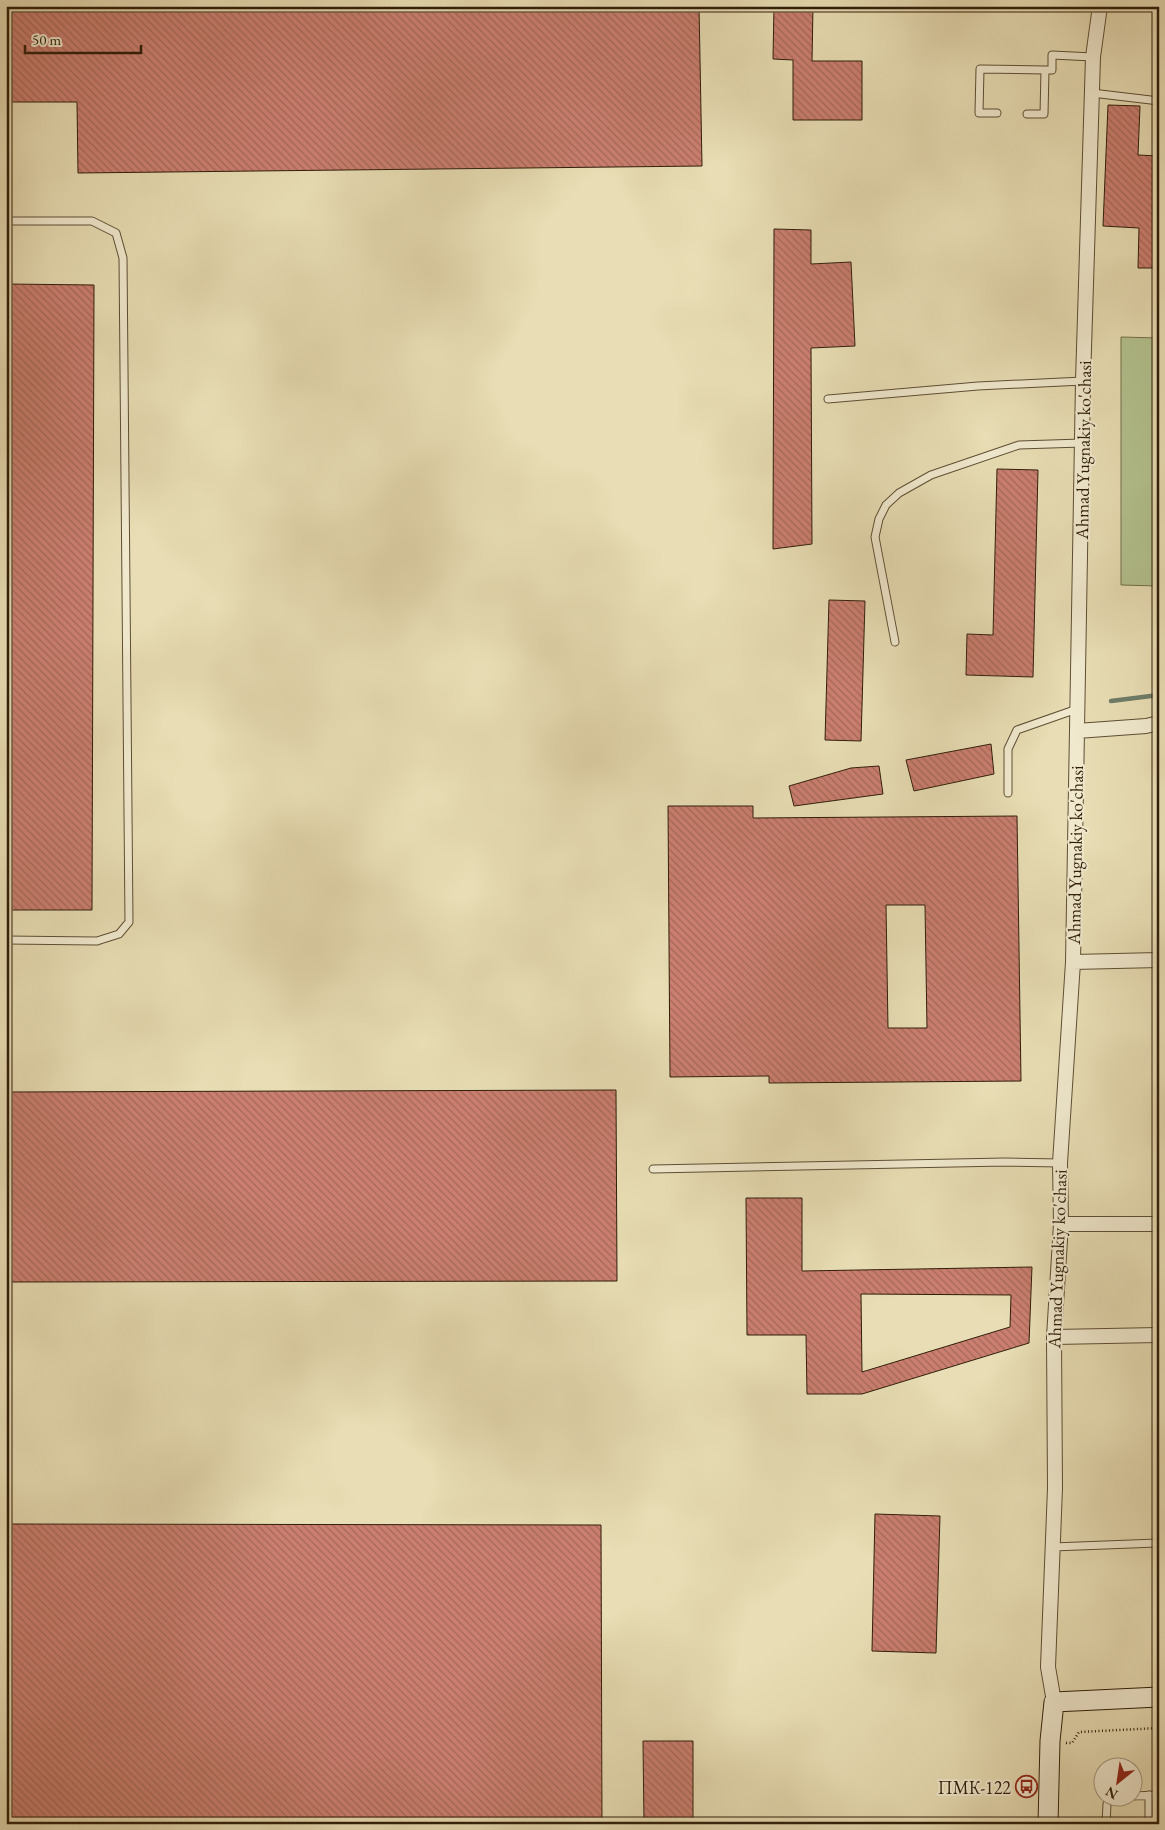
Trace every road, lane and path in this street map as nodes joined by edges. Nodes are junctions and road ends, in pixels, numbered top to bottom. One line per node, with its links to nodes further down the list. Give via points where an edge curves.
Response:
1 (1100, 6): 2 (street, Ahmad Yugnakiy ko'chasi)
2 (1094, 57): 3 (lane, via 1052,55 1052,70); 4 (street, Ahmad Yugnakiy ko'chasi)
3 (1045, 70): 6 (lane, via 980,69 979,113); 7 (lane, via 1044,114)
4 (1092, 94): 5 (lane); 9 (street, Ahmad Yugnakiy ko'chasi)
5 (1159, 102)
6 (997, 113)
7 (1027, 114)
8 (6, 221): 17 (lane, via 92,221 116,233 124,258 130,922 119,934 97,942)
9 (1084, 381): 10 (lane); 11 (street, Ahmad Yugnakiy ko'chasi)
10 (828, 399)
11 (1083, 443): 12 (lane, via 1020,445 932,475 899,493 886,505 875,537); 13 (street, Ahmad Yugnakiy ko'chasi)
12 (896, 642)
13 (1078, 709): 15 (street, Ahmad Yugnakiy ko'chasi); 16 (lane, via 1017,730 1008,748)
14 (1159, 723): 15 (street)
15 (1077, 731): 19 (street, Ahmad Yugnakiy ko'chasi)
16 (1008, 793)
17 (6, 940)
18 (1159, 960): 19 (street)
19 (1073, 962): 20 (street, Ahmad Yugnakiy ko'chasi)
20 (1060, 1163): 21 (lane); 22 (street, Ahmad Yugnakiy ko'chasi)
21 (653, 1169)
22 (1061, 1224): 23 (street); 25 (street, Ahmad Yugnakiy ko'chasi)
23 (1159, 1224)
24 (1159, 1335): 25 (street)
25 (1054, 1337): 27 (street, Ahmad Yugnakiy ko'chasi)
26 (1157, 1542): 27 (lane)
27 (1053, 1547): 29 (street, Ahmad Yugnakiy ko'chasi, via 1048,1667)
28 (1159, 1696): 29 (street)
29 (1054, 1702): 31 (street, Ahmad Yugnakiy ko'chasi)
30 (1159, 1728): 31 (path, via 1079,1732 1072,1743)
31 (1050, 1741): 36 (street, Ahmad Yugnakiy ko'chasi)
32 (1142, 1795): 33 (lane)
33 (1149, 1795): 34 (lane); 38 (lane)
34 (1159, 1795)
35 (1106, 1808): 37 (lane)
36 (1048, 1824)
37 (1106, 1824)
38 (1149, 1824)

